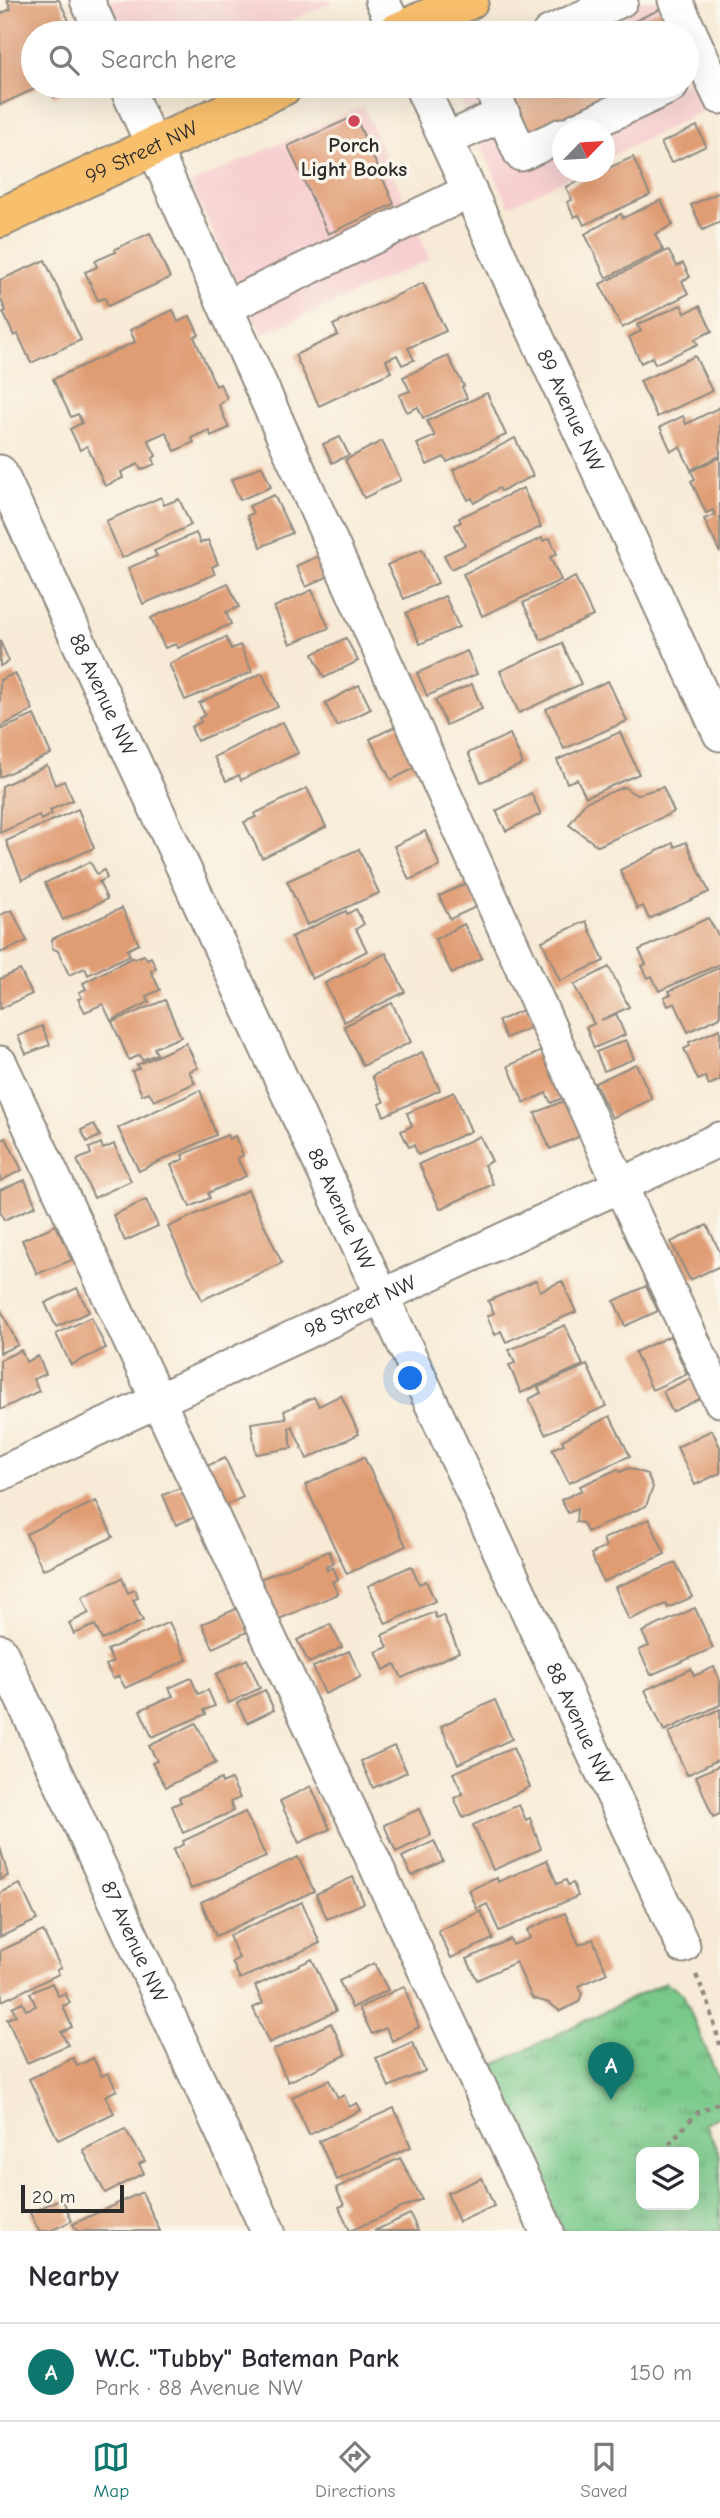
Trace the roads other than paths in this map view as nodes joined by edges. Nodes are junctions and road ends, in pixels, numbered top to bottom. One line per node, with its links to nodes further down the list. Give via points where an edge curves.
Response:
1 (87, 0): 6 (street)
2 (382, 0): 7 (street)
3 (468, 0): 8 (main road)
4 (621, 0): 9 (street)
5 (676, 0): 10 (street)
6 (97, 21)
7 (392, 21)
8 (423, 21)
9 (575, 21)
10 (683, 21)
11 (699, 65): 12 (street)
12 (705, 82)
13 (132, 98): 21 (street)
14 (257, 98): 21 (main road, 99 Street NW)
15 (427, 98): 19 (street, 89 Avenue NW)
16 (645, 98): 18 (street)
17 (496, 100): 19 (street); 20 (street, via 521,154)
18 (600, 119)
19 (446, 140): 22 (street, 89 Avenue NW)
20 (552, 140)
21 (154, 146): 23 (main road, 99 Street NW); 24 (street)
22 (470, 191): 24 (street); 26 (street, 89 Avenue NW)
23 (0, 218)
24 (226, 307): 29 (street)
25 (0, 472): 30 (street, 88 Avenue NW)
26 (720, 734)
27 (0, 1063): 31 (street)
28 (720, 1139): 29 (street, 98 Street NW)
29 (620, 1185): 30 (street, 98 Street NW); 32 (street)
30 (382, 1297): 31 (street, 98 Street NW); 35 (street, 88 Avenue NW)
31 (158, 1400): 33 (street, 98 Street NW); 37 (street)
32 (720, 1400)
33 (0, 1474)
34 (0, 1651): 36 (street, 87 Avenue NW)
35 (683, 1946)
36 (268, 2231)
37 (547, 2231)

